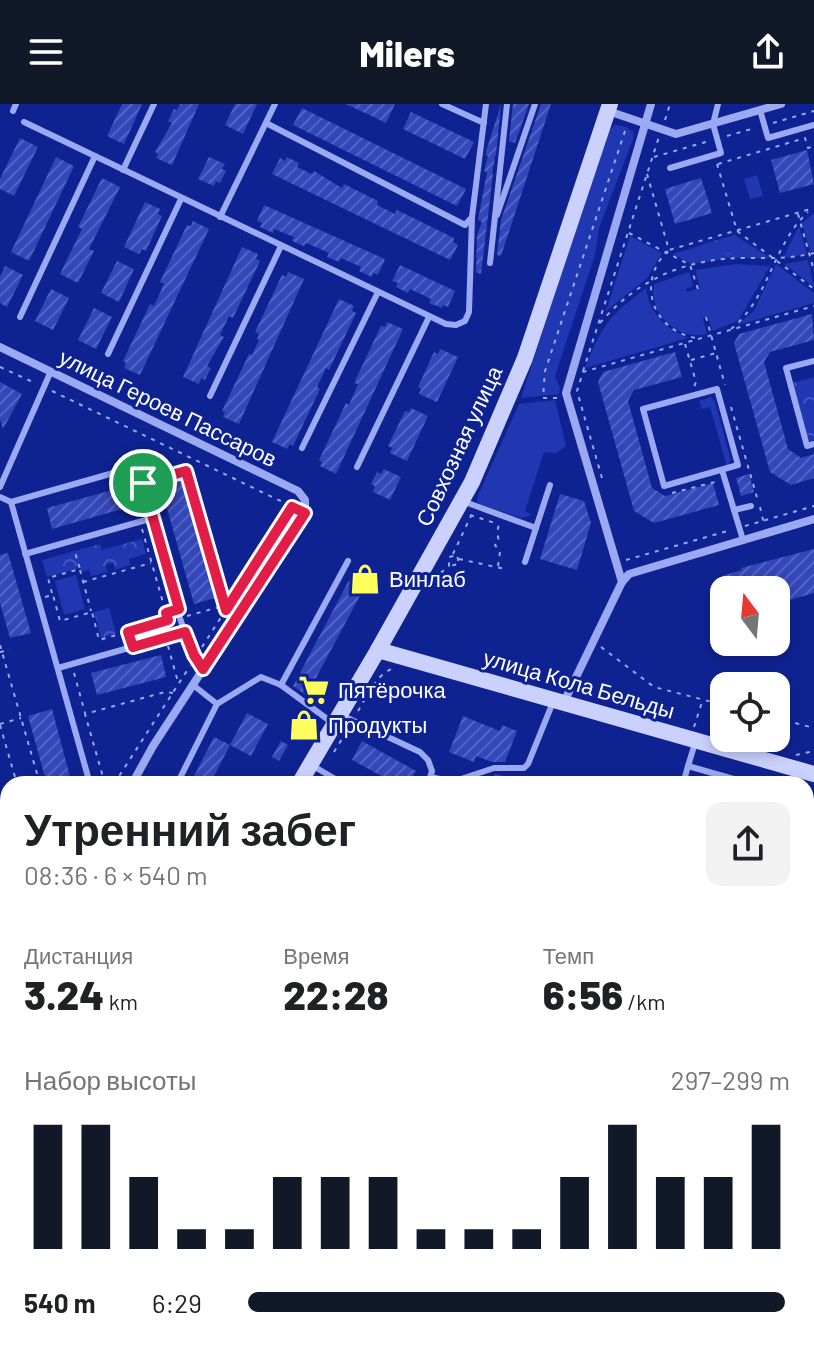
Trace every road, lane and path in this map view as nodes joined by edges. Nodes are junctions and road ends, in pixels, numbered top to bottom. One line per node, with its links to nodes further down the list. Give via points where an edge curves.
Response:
1 (154, 104): 30 (lane)
2 (275, 104): 16 (lane)
3 (442, 104): 17 (lane)
4 (486, 104): 17 (lane)
5 (507, 104): 38 (lane)
6 (535, 104): 38 (lane)
7 (651, 104): 18 (street)
8 (670, 104): 22 (path)
9 (718, 104): 19 (lane)
10 (781, 104): 12 (street)
11 (609, 108): 14 (street); 88 (main road, Совхозная улица, via 525,358)
12 (760, 110): 19 (street); 21 (lane)
13 (814, 111): 21 (path)
14 (629, 118): 18 (street); 72 (path, via 545,371 543,398)
15 (24, 122): 26 (lane)
16 (266, 123): 35 (lane); 36 (lane, via 465,225)
17 (484, 123): 36 (lane)
18 (645, 124): 22 (street); 72 (street)
19 (713, 124): 22 (street, via 676,134); 23 (lane)
20 (814, 125): 21 (lane, via 768,138)
21 (764, 126): 23 (path)
22 (661, 129): 27 (path)
23 (717, 139): 25 (lane, via 721,153); 27 (path)
24 (814, 146): 28 (path, via 808,148 805,138)
25 (715, 155): 28 (path); 29 (lane)
26 (95, 156): 30 (lane); 53 (lane)
27 (652, 158): 31 (path)
28 (717, 164): 39 (path)
29 (670, 168)
30 (123, 170): 32 (lane)
31 (647, 173): 40 (path); 42 (path)
32 (181, 199): 35 (lane); 62 (lane)
33 (812, 210): 34 (path); 37 (path)
34 (797, 213): 37 (path); 39 (path)
35 (220, 217): 41 (lane)
36 (472, 217): 54 (lane, via 469,312 456,325)
37 (799, 220): 44 (path); 45 (path)
38 (493, 226): 46 (lane)
39 (737, 231): 42 (path); 45 (path)
40 (628, 233): 42 (path); 56 (path)
41 (281, 246): 52 (lane); 71 (lane)
42 (667, 251): 47 (path); 49 (path)
43 (814, 253): 44 (path)
44 (809, 254): 45 (path); 48 (path)
45 (775, 260): 47 (path); 51 (path); 57 (path, via 749,311)
46 (490, 263)
47 (690, 265): 49 (path); 50 (path)
48 (814, 271)
49 (651, 279): 56 (path); 58 (path, via 651,297 662,320 675,332)
50 (698, 289)
51 (814, 289)
52 (378, 292): 54 (lane); 75 (lane)
53 (20, 317)
54 (429, 317): 76 (lane)
55 (706, 317): 61 (path)
56 (599, 324): 67 (path)
57 (730, 330)
58 (700, 338)
59 (685, 343): 63 (path)
60 (0, 347): 66 (street, улица Героев Пассаров)
61 (716, 353): 63 (path); 68 (path)
62 (108, 354)
63 (690, 360): 70 (path, via 696,382)
64 (814, 361): 74 (lane, via 786,368 807,446)
65 (0, 367): 69 (path)
66 (51, 371): 69 (lane); 90 (street, улица Героев Пассаров, via 298,491)
67 (583, 372)
68 (725, 383)
69 (44, 388): 79 (lane); 87 (path)
70 (692, 389)
71 (210, 396)
72 (567, 397): 113 (street)
73 (729, 399): 94 (path)
74 (814, 444)
75 (302, 448)
76 (357, 467)
77 (722, 470): 77 (lane, via 738,465 717,389 643,409 664,486); 89 (lane)
78 (143, 483): 84 (lane, via 138,466); 91 (lane); 116 (path, via 186,471)
79 (0, 484)
80 (721, 484): 82 (path)
81 (550, 485): 96 (lane)
82 (672, 493)
83 (0, 497): 84 (lane)
84 (11, 502): 100 (lane)
85 (751, 506): 89 (lane)
86 (814, 506): 94 (path)
87 (292, 507): 90 (path); 116 (path)
88 (466, 510): 96 (lane); 101 (path); 108 (path, via 499,524); 129 (main road, Совхозная улица)
89 (734, 510): 95 (lane)
90 (305, 513): 121 (street)
91 (153, 518): 93 (lane); 117 (lane)
92 (814, 519): 97 (street)
93 (140, 521): 99 (lane); 106 (path)
94 (763, 521): 95 (path); 97 (path)
95 (740, 527): 98 (lane); 103 (path)
96 (536, 528): 105 (lane)
97 (767, 533): 98 (street)
98 (743, 540): 113 (street, via 629,574)
99 (72, 541): 100 (lane); 109 (path)
100 (25, 554): 115 (lane)
101 (453, 555): 102 (path); 107 (path)
102 (459, 559): 107 (path); 108 (path)
103 (625, 560)
104 (348, 561): 137 (lane)
105 (525, 562)
106 (152, 563): 112 (path); 119 (path)
107 (449, 566): 111 (path)
108 (497, 567): 110 (path)
109 (80, 569): 112 (path); 114 (path, via 48,578)
110 (505, 569)
111 (433, 579)
112 (83, 582): 118 (path)
113 (622, 582): 139 (street)
114 (53, 595): 115 (path); 118 (path, via 60,621)
115 (38, 599): 133 (lane)
116 (225, 608): 120 (path); 121 (path); 131 (path)
117 (179, 609): 119 (path); 120 (lane)
118 (92, 612): 122 (path, via 99,640)
119 (166, 613): 122 (path, via 168,620)
120 (181, 618): 123 (lane)
121 (230, 627): 134 (street)
122 (128, 632): 126 (path)
123 (185, 632): 124 (lane); 131 (lane)
124 (166, 638): 126 (lane); 135 (path)
125 (0, 645): 130 (path)
126 (133, 647): 132 (lane)
127 (601, 648): 140 (path, via 654,687)
128 (10, 650): 130 (path)
129 (378, 650): 139 (main road, улица Кола Бельды); 144 (main road, Совхозная улица)
130 (1, 652): 143 (path)
131 (195, 657): 134 (lane); 135 (path)
132 (71, 664): 133 (lane); 142 (path)
133 (58, 668): 154 (lane)
134 (203, 669): 136 (street)
135 (179, 684): 138 (path)
136 (193, 685): 141 (lane); 157 (street)
137 (281, 685): 141 (lane, via 261,677); 144 (lane)
138 (173, 692): 142 (path); 156 (path)
139 (559, 701): 148 (main road, улица Кола Бельды); 162 (lane, via 524,768 494,768)
140 (710, 701)
141 (217, 704): 158 (lane)
142 (85, 714): 155 (path)
143 (21, 718): 146 (path); 153 (path)
144 (337, 719): 149 (main road, Совхозная улица); 161 (lane, via 423,755)
145 (790, 722): 147 (path)
146 (0, 724): 152 (path)
147 (814, 728)
148 (696, 740): 150 (lane); 151 (main road, улица Кола Бельды)
149 (311, 764): 159 (main road, Совхозная улица); 160 (lane)
150 (688, 766): 163 (lane); 164 (lane)
151 (814, 774)
152 (15, 776)
153 (38, 776)
154 (88, 776)
155 (103, 776)
156 (119, 776)
157 (137, 776)
158 (181, 776)
159 (304, 776)
160 (331, 776)
161 (430, 776)
162 (470, 776)
163 (685, 776)
164 (723, 776)

